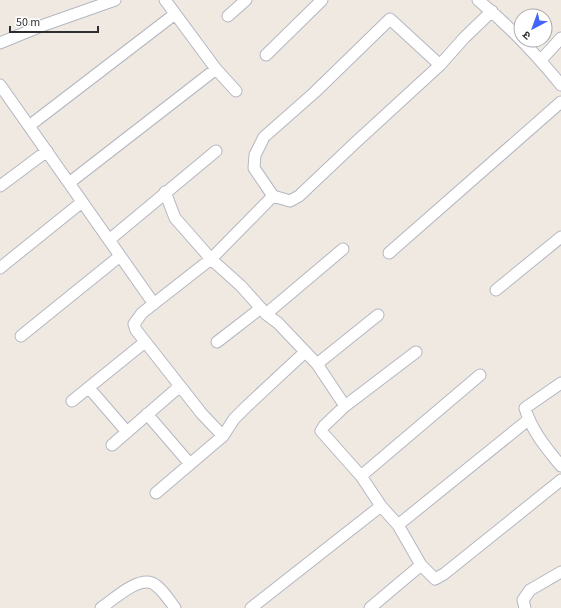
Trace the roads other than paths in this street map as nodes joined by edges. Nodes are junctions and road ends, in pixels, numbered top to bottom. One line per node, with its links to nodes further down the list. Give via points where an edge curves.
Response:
1 (115, 0): 10 (street)
2 (165, 0): 7 (street)
3 (246, 0): 8 (street)
4 (322, 0): 11 (street)
5 (478, 0): 6 (street)
6 (492, 12): 12 (street); 13 (street)
7 (175, 14): 14 (street); 19 (street)
8 (228, 16)
9 (561, 38): 12 (street)
10 (0, 43)
11 (266, 55)
12 (541, 60): 15 (street)
13 (440, 65): 25 (street, via 299,196 290,202); 25 (street, via 390,19 264,138 254,155 254,168)
14 (216, 69): 16 (street); 22 (street)
15 (561, 85)
16 (236, 91)
17 (2, 93): 19 (street)
18 (561, 102): 30 (street)
19 (29, 126): 20 (street)
20 (47, 151): 22 (street); 23 (street)
21 (216, 151): 24 (street)
22 (69, 183): 26 (street)
23 (0, 186)
24 (165, 192): 28 (street); 32 (street, via 175,218)
25 (273, 196): 32 (street)
26 (82, 202): 28 (street); 33 (street)
27 (561, 238): 34 (street)
28 (109, 240): 31 (street)
29 (343, 249): 36 (street)
30 (389, 253)
31 (120, 256): 35 (street); 38 (street)
32 (211, 259): 35 (street); 36 (street)
33 (0, 268)
34 (496, 290)
35 (154, 304): 39 (street, via 142,313 134,324)
36 (264, 311): 40 (street); 41 (street)
37 (378, 315): 43 (street)
38 (21, 336)
39 (145, 342): 46 (street); 47 (street)
40 (217, 342)
41 (305, 352): 43 (street); 53 (street, via 247,406)
42 (416, 352): 49 (street)
43 (317, 364): 49 (street)
44 (480, 375): 57 (street)
45 (561, 383): 51 (street, via 525,408)
46 (180, 386): 50 (street); 53 (street)
47 (88, 388): 48 (street); 52 (street)
48 (72, 401)
49 (345, 406): 57 (street, via 321,431)
50 (147, 414): 52 (street); 55 (street)
51 (528, 420): 56 (street); 61 (street)
52 (126, 432): 54 (street)
53 (223, 436): 55 (street)
54 (112, 445)
55 (190, 464): 59 (street)
56 (561, 466)
57 (360, 476): 60 (street)
58 (561, 480): 62 (street, via 444,574 435,579)
59 (156, 493)
60 (382, 506): 61 (street); 66 (street)
61 (398, 525): 62 (street)
62 (421, 565): 67 (street)
63 (561, 572): 68 (street, via 530,590 523,600)
64 (101, 608): 65 (street, via 135,584 145,582 153,583 160,589)
65 (175, 608)
66 (251, 608)
67 (370, 608)
68 (525, 608)

